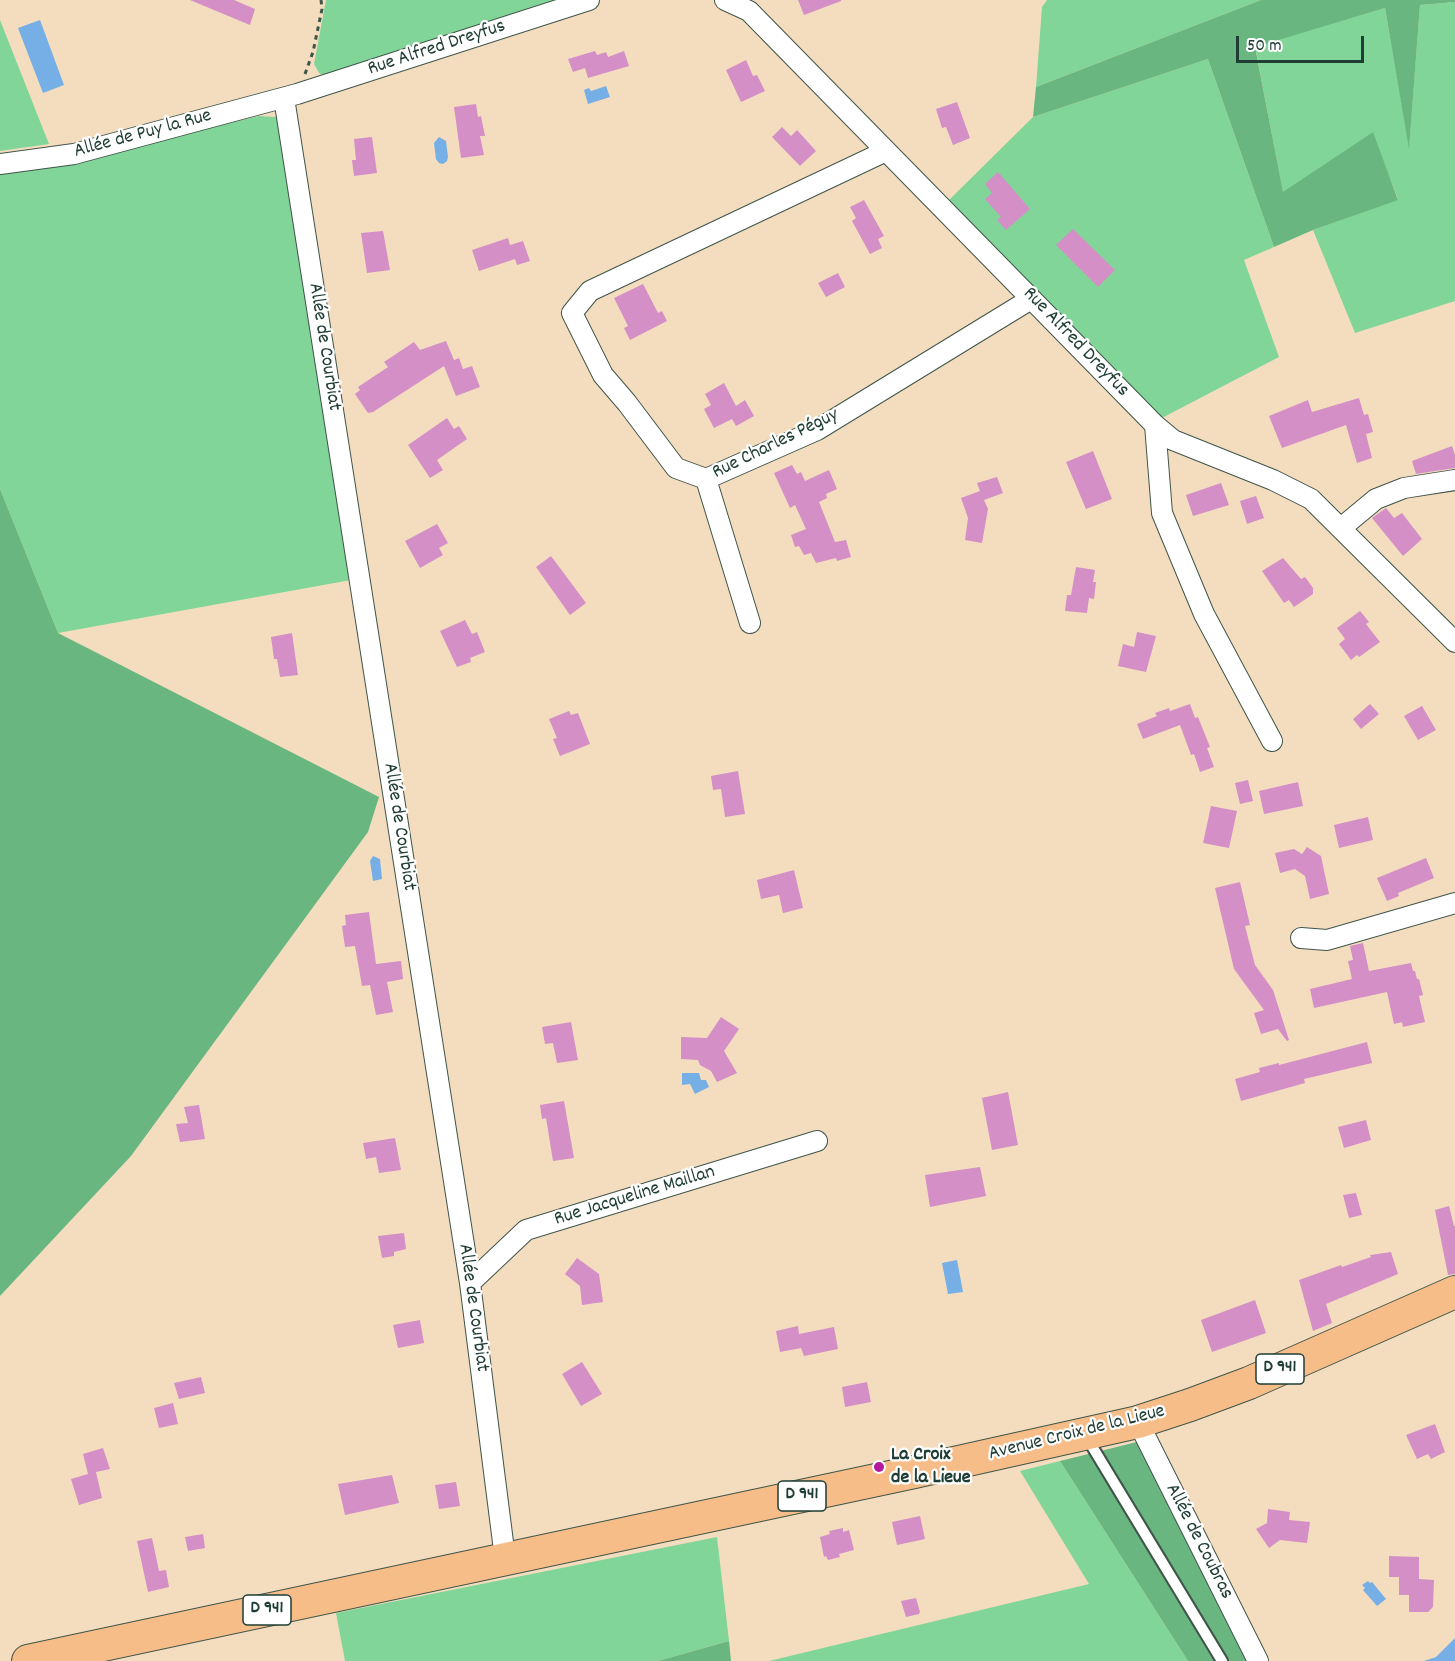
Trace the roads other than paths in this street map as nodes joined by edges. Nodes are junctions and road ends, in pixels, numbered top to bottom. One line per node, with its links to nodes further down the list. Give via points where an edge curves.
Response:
1 (589, 0): 3 (street, Rue Alfred Dreyfus)
2 (725, 0): 4 (street, Rue Alfred Dreyfus, via 749,11)
3 (291, 96): 5 (street, Allée de Puy la Rue, via 74,154); 17 (street, Allée de Courbiat)
4 (886, 151): 6 (street, Rue Alfred Dreyfus); 8 (street, Rue Charles Péguy, via 590,291 572,313 603,375 676,468)
5 (0, 164)
6 (1031, 299): 7 (street, Rue Alfred Dreyfus); 8 (street, Rue Charles Péguy, via 817,430)
7 (1155, 425): 10 (street, Rue Alfred Dreyfus, via 1173,440 1311,499); 13 (street, via 1162,513 1204,614)
8 (706, 479): 11 (street)
9 (1455, 480): 10 (street, via 1404,488 1376,499)
10 (1341, 528): 12 (street, Rue Alfred Dreyfus)
11 (750, 623)
12 (1455, 642)
13 (1272, 741)
14 (1455, 903): 15 (street, via 1327,940)
15 (1301, 938)
16 (817, 1141): 17 (street, Rue Jacqueline Maillan, via 526,1230)
17 (470, 1283): 21 (street, Allée de Courbiat)
18 (1455, 1292): 19 (main road, Avenue Croix de la Lieue / D 941, via 1249,1383)
19 (1138, 1422): 20 (main road, Avenue Croix de la Lieue / D 941); 24 (street, Allée de Coubras)
20 (1086, 1435): 21 (main road, Avenue Croix de la Lieue / D 941); 23 (lane)
21 (505, 1558): 22 (main road, D 941)
22 (28, 1661)
23 (1222, 1661)
24 (1258, 1661)

